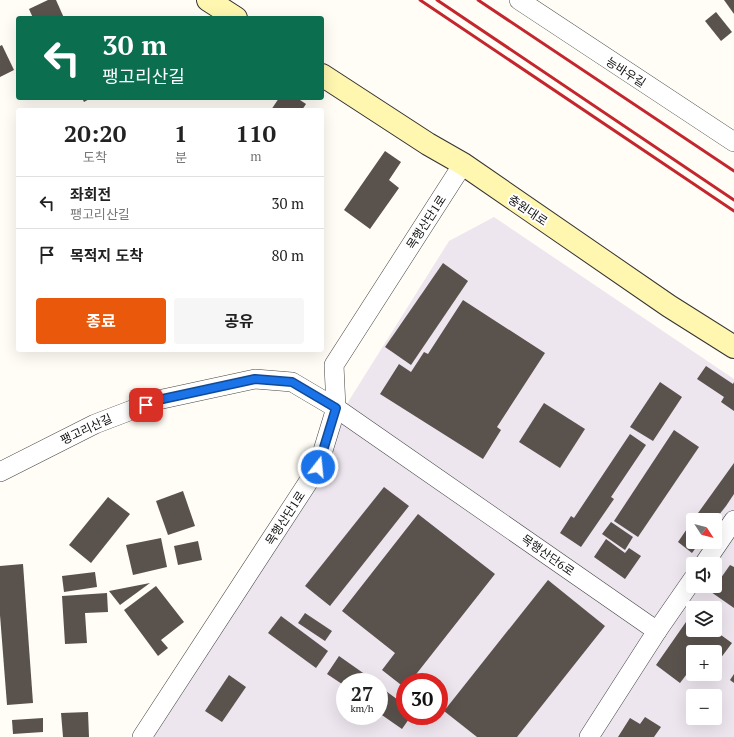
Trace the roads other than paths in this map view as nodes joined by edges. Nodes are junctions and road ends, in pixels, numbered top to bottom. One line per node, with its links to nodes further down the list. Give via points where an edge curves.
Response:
1 (208, 0): 3 (street)
2 (518, 0): 5 (street, 능바우길)
3 (233, 16)
4 (324, 76): 6 (street, 충원대로)
5 (734, 142)
6 (463, 164): 7 (street, 충원대로, via 669,306); 8 (street, 목행산단1로, via 334,365)
7 (734, 347)
8 (336, 408): 9 (street, 팽고리산길, via 292,382 255,379 158,400 95,424); 13 (street, 목행산단6로); 14 (street, 목행산단1로, via 318,467)
9 (0, 472)
10 (734, 520): 11 (street)
11 (709, 557)
12 (686, 589): 13 (street)
13 (657, 631): 15 (street)
14 (142, 737)
15 (589, 737)

